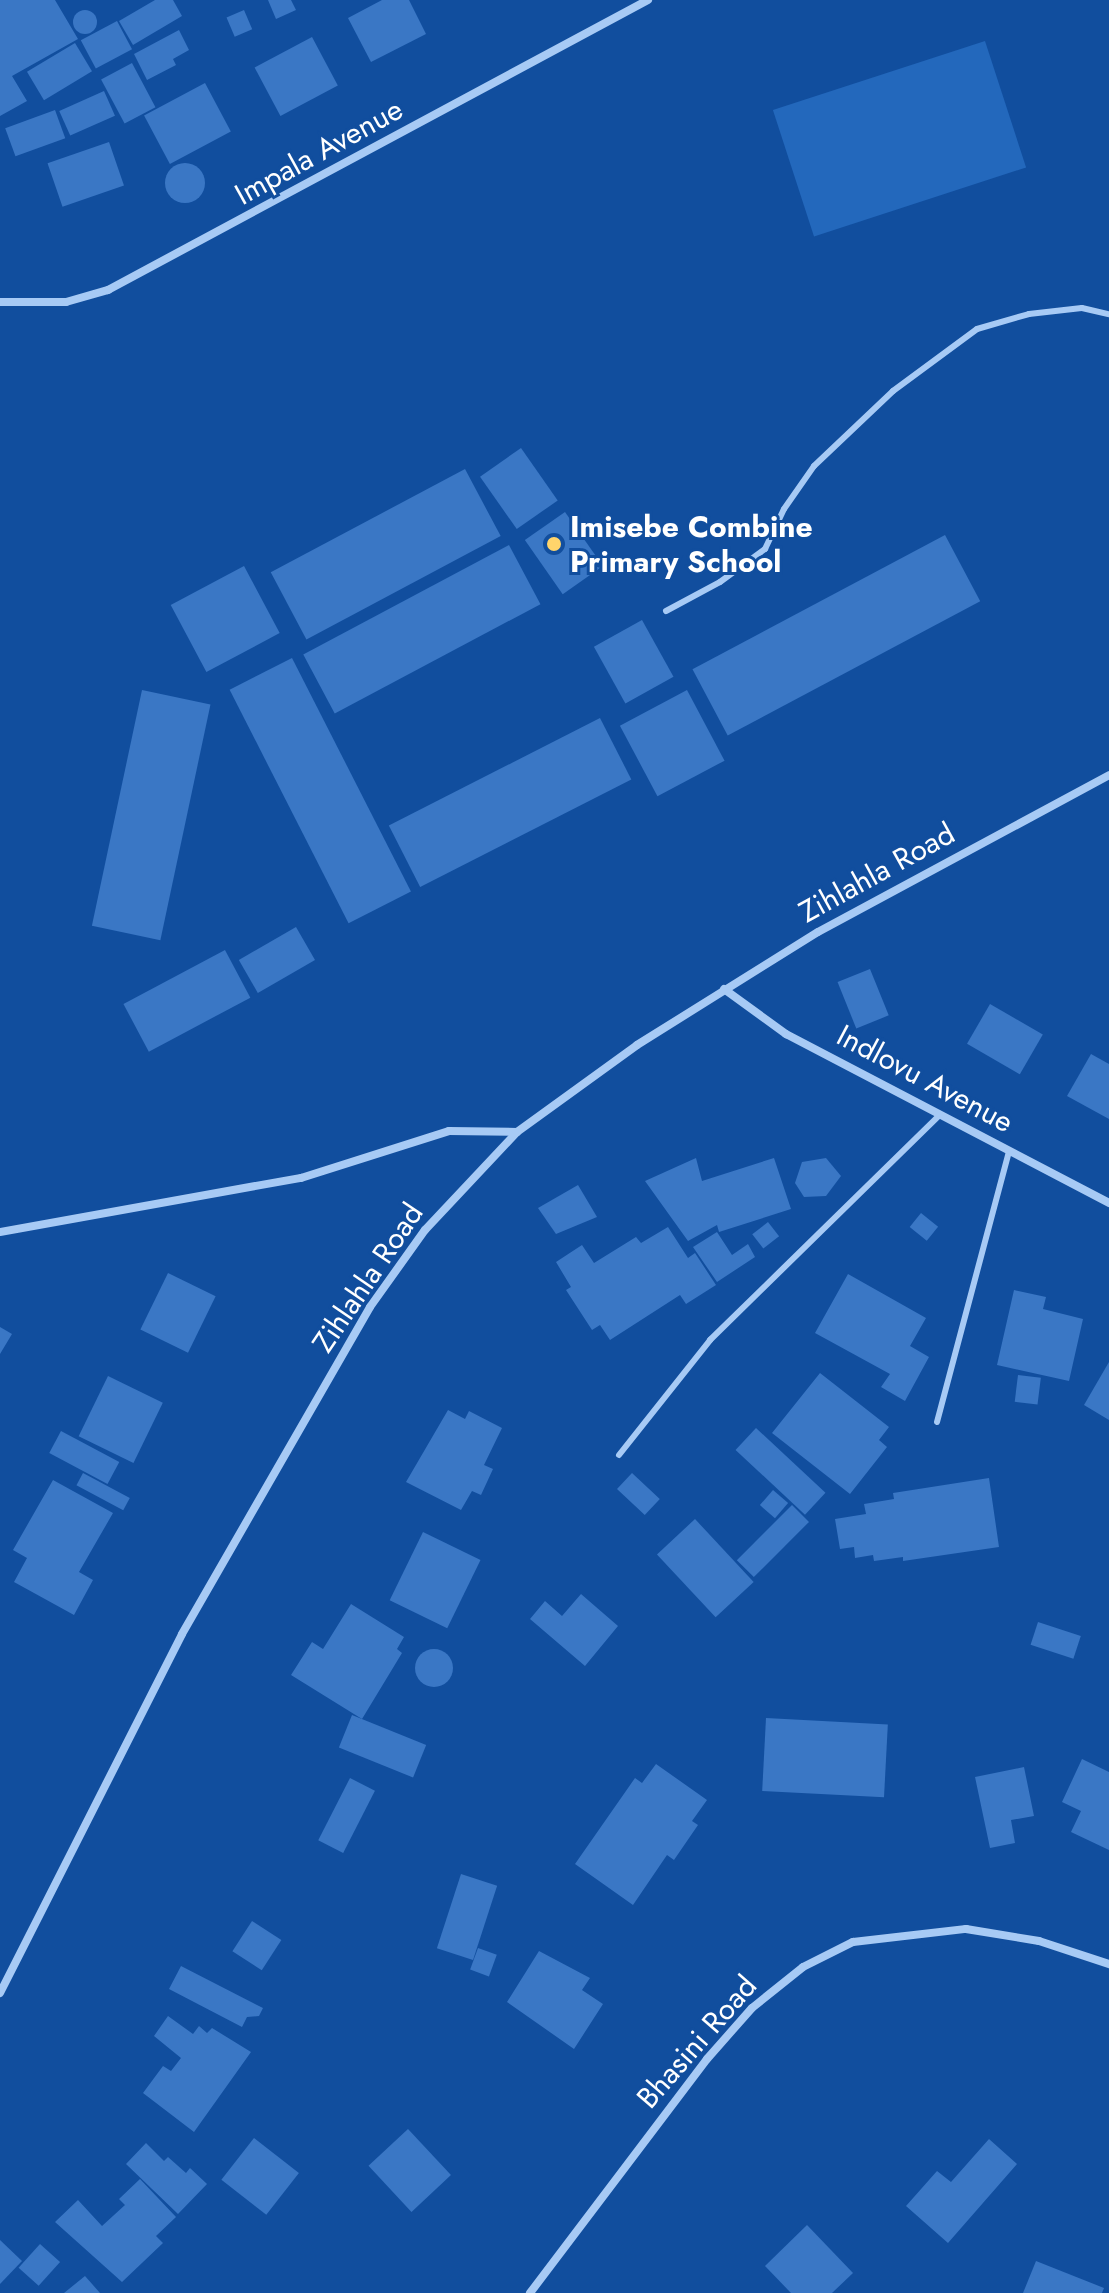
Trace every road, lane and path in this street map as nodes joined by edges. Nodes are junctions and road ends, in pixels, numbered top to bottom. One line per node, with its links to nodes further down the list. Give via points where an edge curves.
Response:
1 (648, 0): 2 (street, Impala Avenue, via 108,290 66,302)
2 (0, 302)
3 (1109, 314): 4 (lane, via 1082,308 1029,314 977,329 893,391 814,466 765,549 720,582)
4 (666, 611)
5 (1109, 775): 6 (street, Zihlahla Road, via 818,932)
6 (724, 989): 7 (street, Indlovu Avenue, via 786,1034); 8 (street, Zihlahla Road)
7 (940, 1115): 9 (street, Indlovu Avenue); 13 (lane, via 710,1340)
8 (517, 1132): 11 (street, via 449,1131 301,1178); 15 (street, Zihlahla Road, via 425,1230 370,1307 182,1634)
9 (1009, 1151): 10 (street, Indlovu Avenue); 12 (lane)
10 (1109, 1203)
11 (0, 1232)
12 (937, 1422)
13 (619, 1455)
14 (1109, 1964): 16 (street, Bhasini Road, via 1039,1941 966,1929 853,1942 803,1967 752,2008 707,2059)
15 (0, 1993)
16 (530, 2293)

